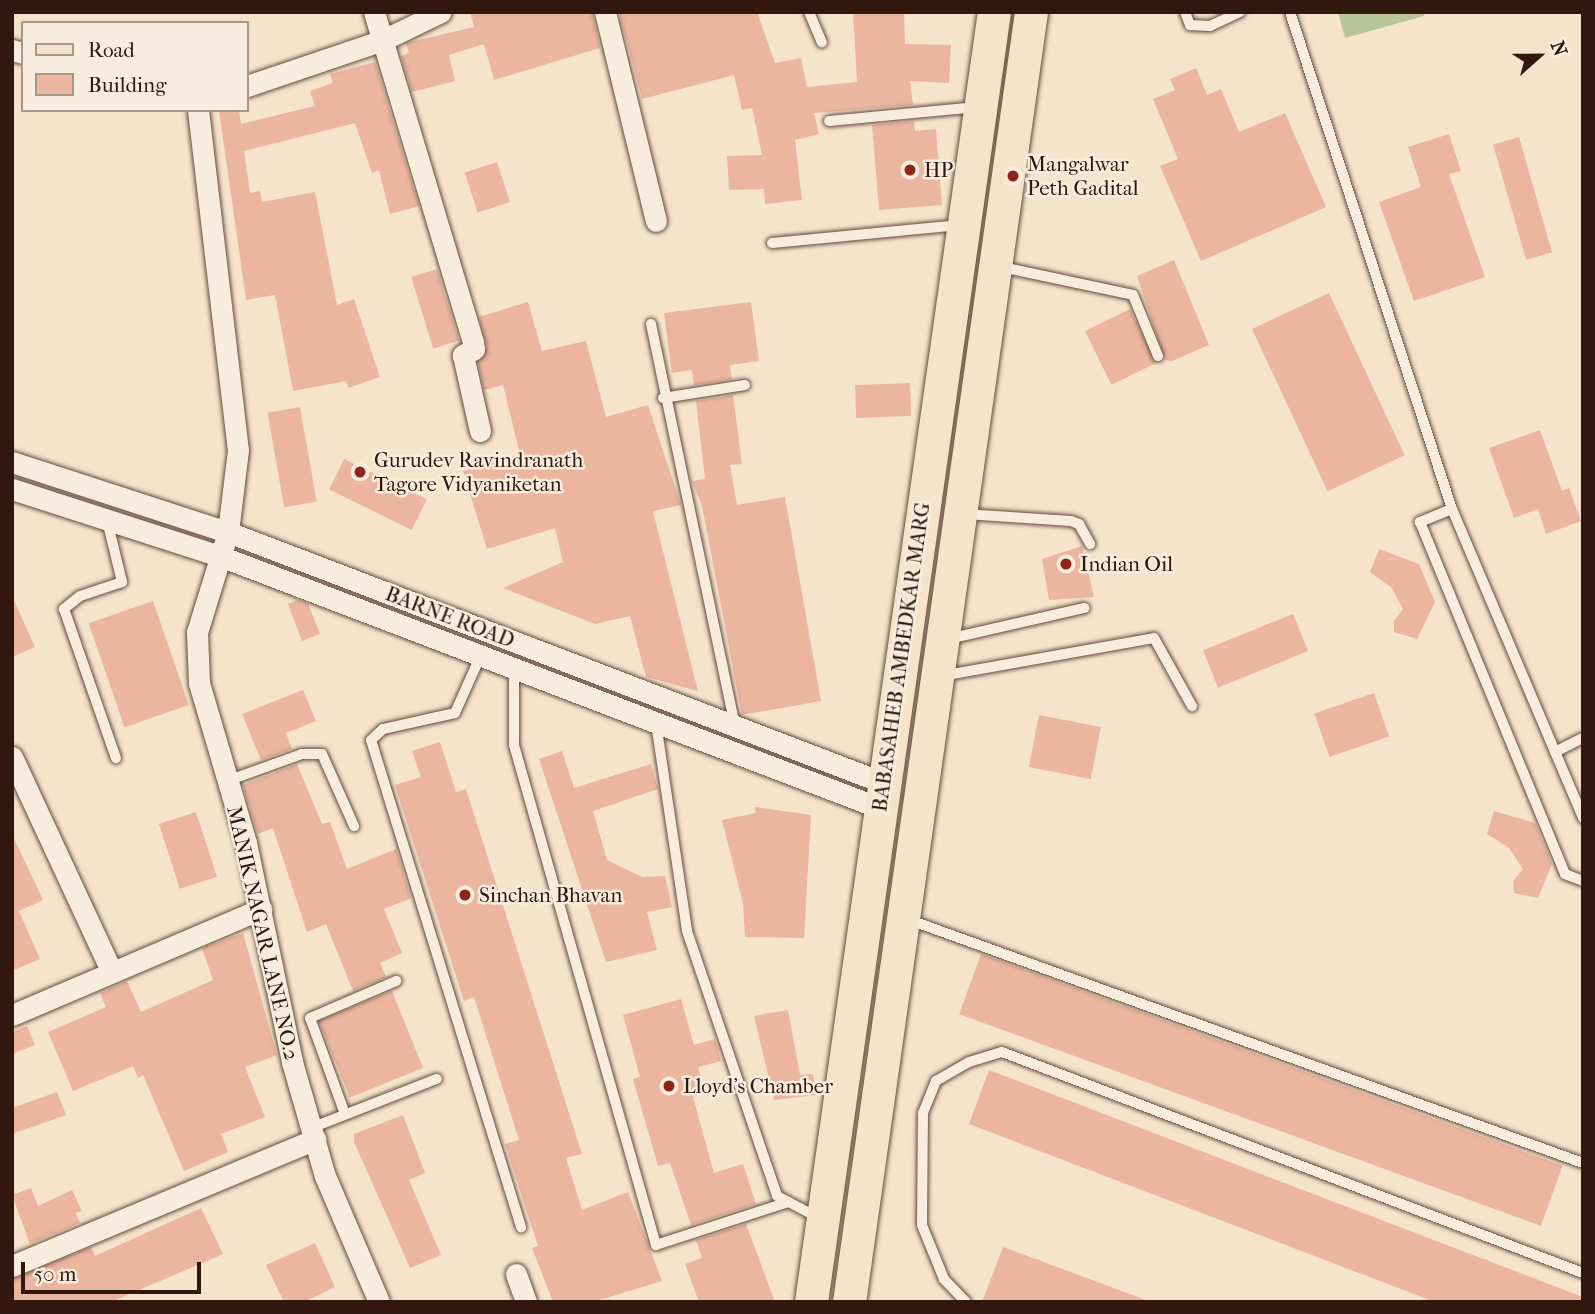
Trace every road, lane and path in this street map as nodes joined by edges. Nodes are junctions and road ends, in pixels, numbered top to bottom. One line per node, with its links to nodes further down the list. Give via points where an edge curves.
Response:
1 (373, 12): 11 (street)
2 (441, 12): 10 (street)
3 (604, 12): 17 (street)
4 (808, 12): 12 (lane)
5 (993, 12): 14 (main road, BABASAHEB AMBEDKAR MARG)
6 (1031, 12): 20 (main road, BABASAHEB AMBEDKAR MARG)
7 (1185, 12): 8 (lane, via 1189,25 1210,26)
8 (1240, 12)
9 (1290, 12): 28 (lane)
10 (420, 17): 11 (street)
11 (383, 40): 13 (street); 25 (street, via 474,349 463,355)
12 (822, 42)
13 (248, 86)
14 (980, 107): 16 (lane); 18 (main road, BABASAHEB AMBEDKAR MARG)
15 (198, 112): 31 (street, MANIK NAGAR LANE NO.2, via 238,450)
16 (829, 121)
17 (656, 221)
18 (963, 224): 19 (lane); 47 (main road, BABASAHEB AMBEDKAR MARG)
19 (772, 243)
20 (995, 265): 22 (lane, via 1133,295); 29 (main road, BABASAHEB AMBEDKAR MARG)
21 (651, 324): 24 (lane)
22 (1158, 356)
23 (746, 385): 24 (lane)
24 (663, 398): 41 (lane)
25 (480, 431)
26 (12, 462): 31 (street, BARNE ROAD)
27 (12, 489): 30 (street, BARNE ROAD)
28 (1452, 509): 43 (lane); 50 (lane, via 1420,522 1565,874)
29 (959, 514): 32 (lane, via 1071,521 1079,524); 35 (main road, BABASAHEB AMBEDKAR MARG)
30 (107, 520): 33 (street, BARNE ROAD); 45 (lane, via 122,582 80,596 64,609)
31 (228, 532): 33 (street, MANIK NAGAR LANE NO.2); 41 (street, BARNE ROAD)
32 (1090, 544)
33 (220, 556): 36 (street, BARNE ROAD); 46 (street, MANIK NAGAR LANE NO.2, via 197,632 199,683)
34 (1085, 608): 35 (lane)
35 (941, 640): 38 (main road, BABASAHEB AMBEDKAR MARG)
36 (480, 657): 37 (street, BARNE ROAD); 62 (lane, via 455,713 383,729 371,740)
37 (514, 670): 40 (street, BARNE ROAD); 60 (lane, via 514,745 656,1245)
38 (935, 677): 39 (lane, via 1154,638); 52 (main road, BABASAHEB AMBEDKAR MARG)
39 (1192, 706)
40 (656, 723): 47 (street, BARNE ROAD); 60 (lane, via 687,931 776,1196)
41 (735, 726): 47 (street, BARNE ROAD)
42 (1583, 738): 43 (lane)
43 (1555, 752): 48 (lane)
44 (12, 757): 53 (street)
45 (116, 758)
46 (228, 781): 49 (lane, via 302,754 322,754); 51 (street, MANIK NAGAR LANE NO.2)
47 (882, 796): 61 (main road, BABASAHEB AMBEDKAR MARG)
48 (1583, 818)
49 (354, 826)
50 (1583, 881)
51 (261, 909): 53 (street); 58 (street, MANIK NAGAR LANE NO.2, via 292,1062)
52 (901, 917): 59 (lane); 69 (main road, BABASAHEB AMBEDKAR MARG)
53 (113, 972): 55 (street)
54 (396, 981): 57 (lane, via 310,1018)
55 (12, 1015)
56 (436, 1079): 57 (lane)
57 (345, 1114): 58 (lane)
58 (313, 1133): 63 (street); 66 (street, MANIK NAGAR LANE NO.2)
59 (1583, 1163)
60 (788, 1202): 61 (lane)
61 (821, 1220): 68 (main road, BABASAHEB AMBEDKAR MARG)
62 (522, 1227)
63 (12, 1266)
64 (1583, 1273): 70 (lane, via 1002,1052 969,1062 936,1081 923,1113 922,1225 944,1279)
65 (516, 1274): 67 (street)
66 (379, 1302)
67 (526, 1302)
68 (811, 1302)
69 (849, 1302)
70 (966, 1302)

